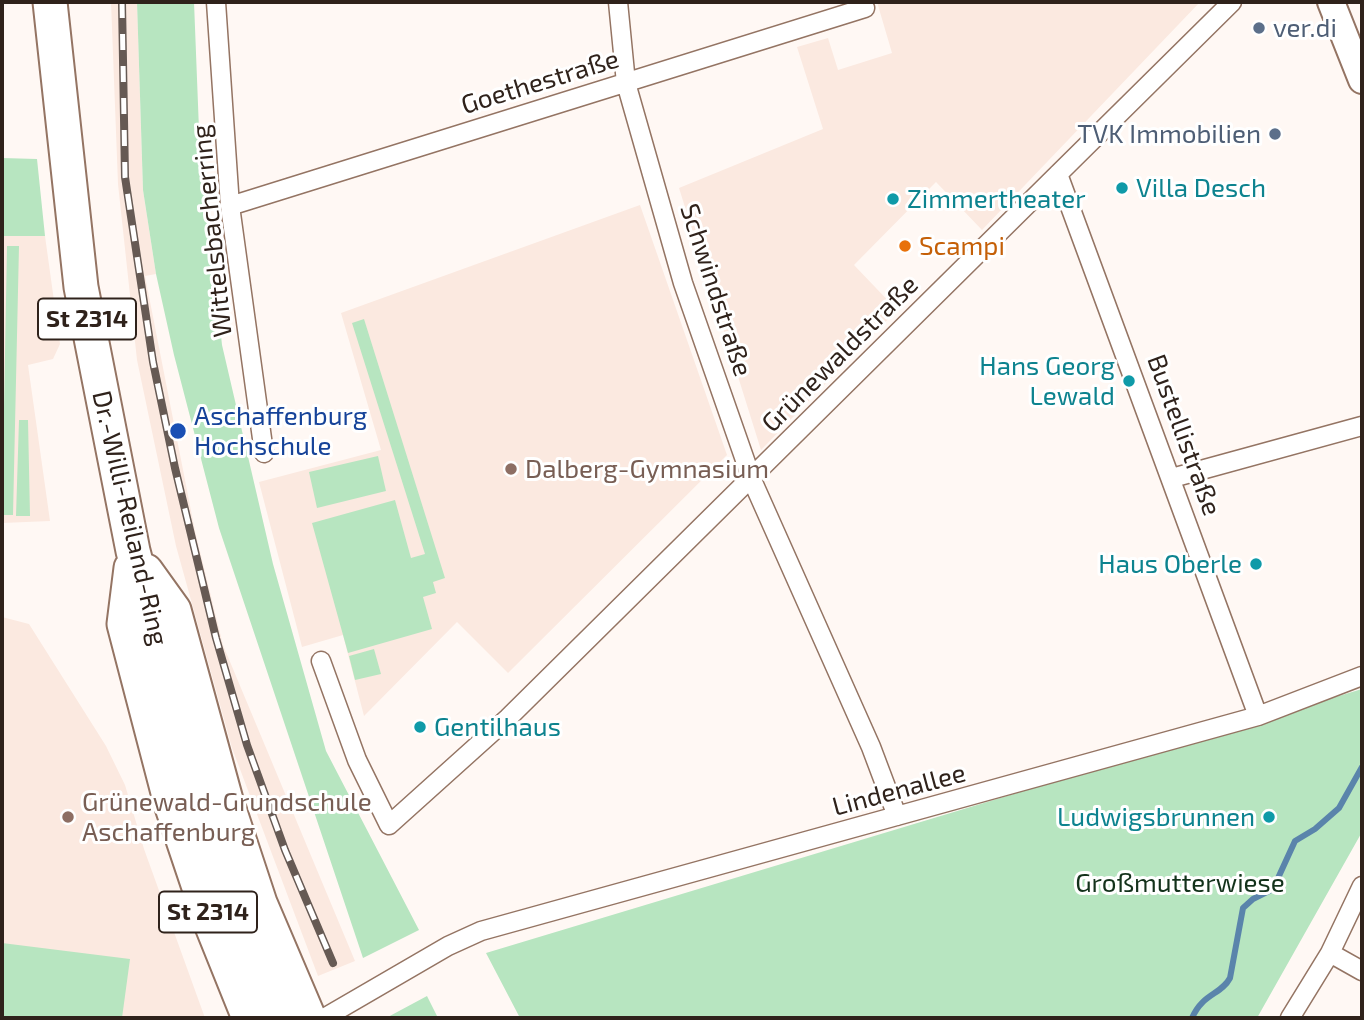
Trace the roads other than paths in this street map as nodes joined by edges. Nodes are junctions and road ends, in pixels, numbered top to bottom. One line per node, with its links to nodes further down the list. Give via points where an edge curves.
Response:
1 (29, 2): 11 (highway)
2 (50, 2): 11 (highway, Dr.-Willi-Reiland-Ring / St 2314)
3 (71, 2): 11 (highway)
4 (216, 2): 13 (street, Wittelsbacherring)
5 (618, 2): 10 (street, Schwindstraße)
6 (1231, 2): 12 (street, Grünewaldstraße)
7 (1331, 2): 9 (main road)
8 (865, 8): 10 (street, Goethestraße)
9 (1362, 79)
10 (626, 83): 13 (street, Goethestraße); 17 (street, Schwindstraße, via 683,283)
11 (57, 85): 18 (highway, Dr.-Willi-Reiland-Ring / St 2314, via 81,287)
12 (1058, 174): 16 (street, Bustellistraße); 17 (street, Grünewaldstraße)
13 (230, 206): 15 (street, Wittelsbacherring)
14 (1362, 426): 16 (street)
15 (264, 453)
16 (1172, 478): 21 (street, Bustellistraße)
17 (752, 480): 19 (street, Grünewaldstraße, via 508,718 388,825 357,760); 22 (street, Schwindstraße, via 871,747)
18 (133, 551): 26 (highway, St 2314, via 124,624 171,804); 27 (highway, Dr.-Willi-Reiland-Ring, via 229,896); 28 (highway, St 2314, via 174,610 226,800 260,903)
19 (321, 661)
20 (1362, 676): 21 (street, Lindenallee)
21 (1258, 716): 22 (street, Lindenallee)
22 (897, 817): 29 (street, Lindenallee, via 481,931)
23 (1362, 886): 24 (street)
24 (1330, 953): 25 (street); 30 (street)
25 (1362, 971)
26 (249, 1018)
27 (280, 1018)
28 (309, 1018)
29 (324, 1018)
30 (1290, 1018)

